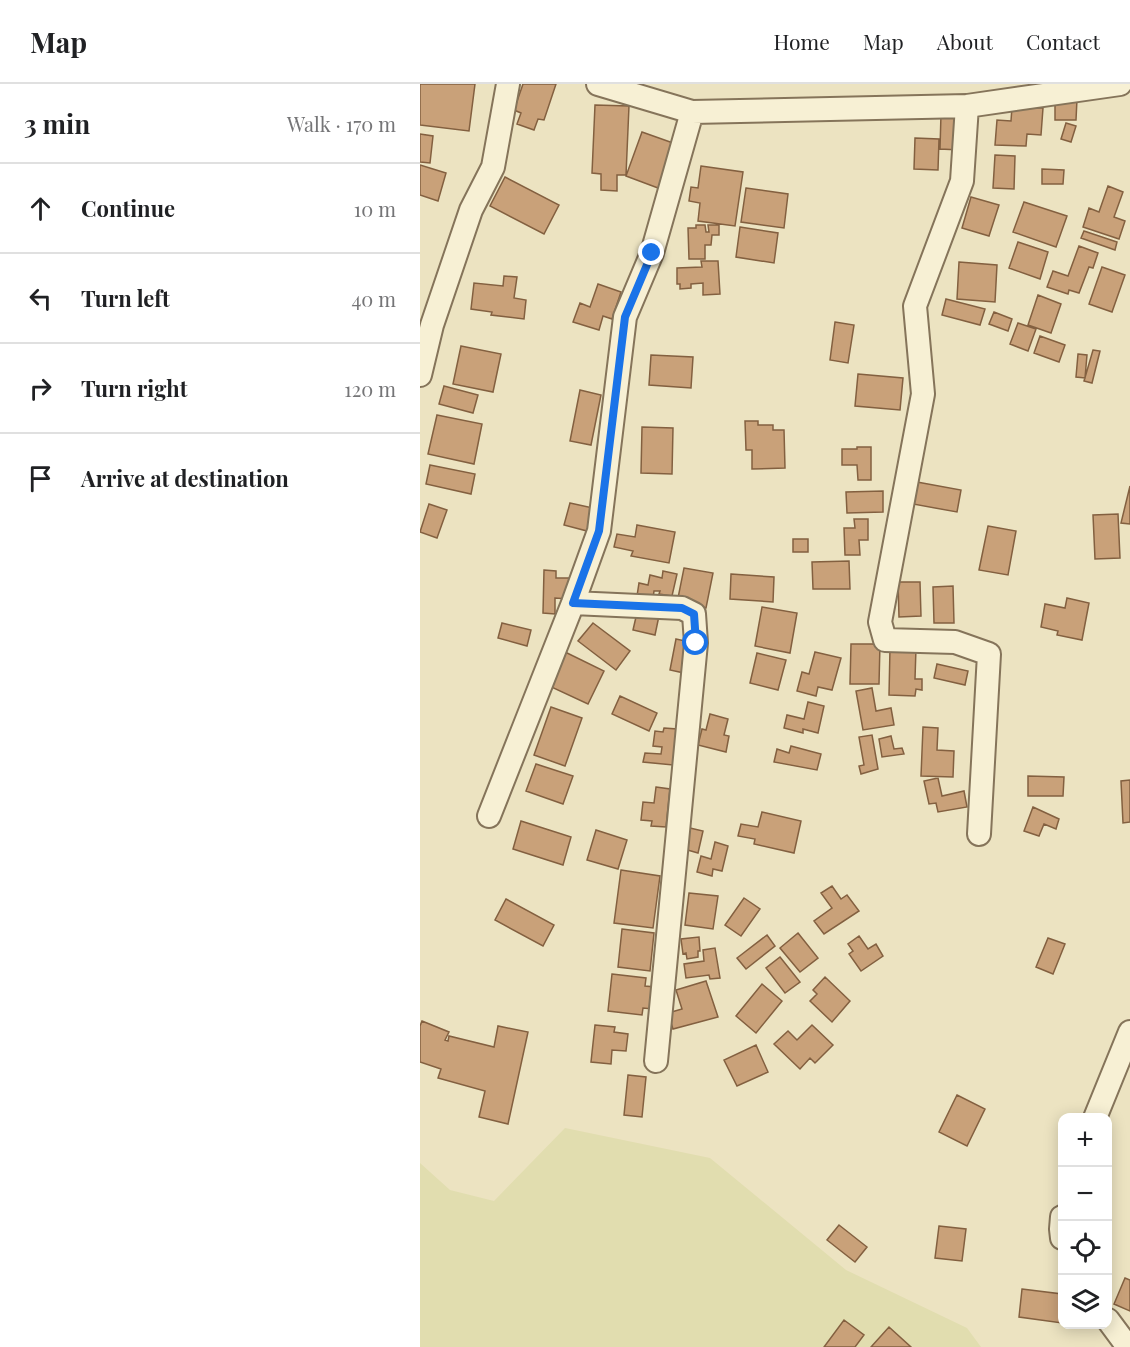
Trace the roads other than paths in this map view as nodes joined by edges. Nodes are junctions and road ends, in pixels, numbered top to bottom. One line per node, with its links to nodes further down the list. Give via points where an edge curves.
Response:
1 (508, 84): 6 (street, via 493,167 471,210 432,324)
2 (598, 84): 5 (street)
3 (1120, 84): 4 (street)
4 (967, 106): 5 (street); 9 (street, via 962,181 915,306 923,394 880,622 885,640 954,642 989,654)
5 (692, 112): 7 (street, via 652,253 625,317 599,531)
6 (420, 375)
7 (573, 603): 8 (street); 11 (street, via 682,608 694,614 696,643)
8 (489, 816)
9 (979, 834)
10 (1130, 1032): 12 (street)
11 (656, 1060)
12 (1097, 1113)
13 (1112, 1326): 14 (street)
14 (1128, 1347)

